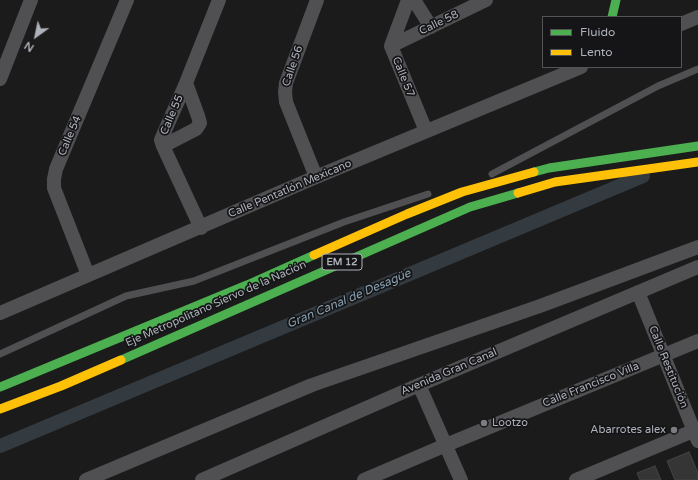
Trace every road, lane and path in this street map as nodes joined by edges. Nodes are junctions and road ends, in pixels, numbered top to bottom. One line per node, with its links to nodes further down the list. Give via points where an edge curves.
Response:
1 (31, 0): 16 (street)
2 (127, 0): 28 (street, Calle 54, via 54,179 54,188)
3 (219, 0): 17 (street, Calle 55)
4 (317, 0): 22 (street, Calle 56, via 286,83 285,92 286,102)
5 (408, 0): 13 (street, Calle 57)
6 (414, 0): 12 (street)
7 (486, 0): 12 (street, Calle 58)
8 (616, 0): 9 (main road)
9 (612, 16)
10 (698, 17): 11 (street)
11 (682, 24)
12 (431, 27): 13 (street, Calle 58)
13 (391, 46): 18 (street, Calle 57)
14 (579, 68): 18 (street, Calle Pentatlón Mexicano)
15 (698, 69): 23 (lane, via 658,86)
16 (0, 78)
17 (186, 83): 19 (street, Calle 55, via 163,135); 19 (street, via 200,123 196,129)
18 (426, 131): 22 (street, Calle Pentatlón Mexicano)
19 (163, 146): 25 (street, Calle 55)
20 (698, 146): 35 (main road, Eje Metropolitano Siervo de la Nación / EM 12, via 549,168 462,192 247,285)
21 (698, 162): 36 (main road, Eje Metropolitano Siervo de la Nación / EM 12, via 555,182 470,207 61,386)
22 (316, 177): 25 (street, Calle Pentatlón Mexicano)
23 (482, 177)
24 (438, 191): 32 (lane, via 344,222 194,281 126,296)
25 (200, 228): 28 (street, Calle Pentatlón Mexicano)
26 (698, 247): 39 (street, via 533,309 312,385)
27 (698, 267): 29 (street, Avenida Gran Canal)
28 (88, 275): 30 (street, Calle Pentatlón Mexicano)
29 (638, 292): 33 (street, Calle Restitución); 34 (street, Avenida Gran Canal)
30 (0, 313)
31 (698, 341): 33 (street, Calle Francisco Villa)
32 (0, 354)
33 (663, 355): 37 (street, Calle Restitución); 38 (street, Calle Francisco Villa)
34 (419, 385): 38 (street); 40 (street, Avenida Gran Canal)
35 (0, 387)
36 (1, 409)
37 (696, 434): 43 (street)
38 (446, 445): 41 (street, Calle Francisco Villa); 42 (street)
39 (86, 480)
40 (202, 480)
41 (364, 480)
42 (460, 480)
43 (576, 480)

